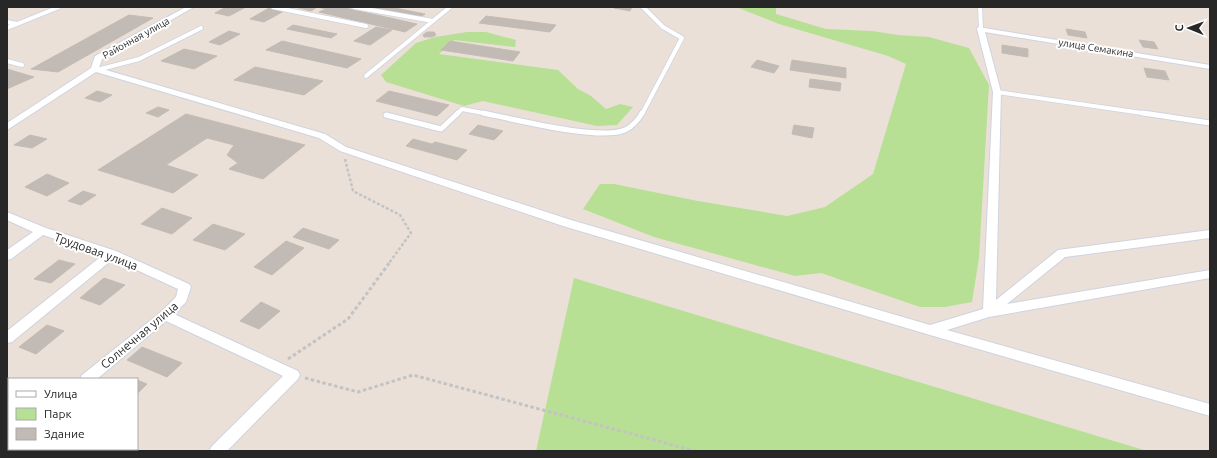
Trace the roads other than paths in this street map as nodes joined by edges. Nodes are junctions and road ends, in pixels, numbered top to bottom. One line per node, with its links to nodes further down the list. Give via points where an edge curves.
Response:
1 (59, 7): 10 (lane)
2 (191, 7): 18 (street, Районная улица, via 98,58)
3 (274, 7): 11 (lane)
4 (354, 7): 8 (lane)
5 (450, 7): 8 (lane)
6 (643, 7): 21 (lane, via 663,27 682,38 639,119 626,130 612,133 573,131 462,109 441,129)
7 (980, 7): 14 (lane)
8 (433, 21): 19 (lane)
9 (7, 22): 10 (lane)
10 (17, 24): 12 (lane)
11 (366, 26)
12 (7, 28)
13 (201, 28): 18 (lane, via 139,59)
14 (981, 29): 17 (street, улица Семакина); 20 (street)
15 (7, 61): 16 (lane)
16 (22, 65)
17 (1210, 67)
18 (96, 69): 23 (street, Районная улица); 33 (street, via 322,136 343,149 566,223)
19 (366, 76)
20 (998, 92): 22 (lane); 31 (street)
21 (386, 115)
22 (1210, 124)
23 (8, 126)
24 (7, 216): 25 (street, Трудовая улица)
25 (42, 231): 27 (street, Трудовая улица); 28 (street)
26 (1210, 234): 31 (street, via 1062,253)
27 (112, 254): 30 (street, Трудовая улица); 34 (street)
28 (7, 256)
29 (1210, 274): 31 (street)
30 (185, 287): 32 (street, Солнечная улица, via 182,299)
31 (989, 312): 33 (street)
32 (165, 315): 35 (street, Солнечная улица); 37 (street, via 293,375)
33 (930, 330): 36 (street)
34 (7, 338)
35 (88, 378)
36 (1210, 410)
37 (217, 451)

